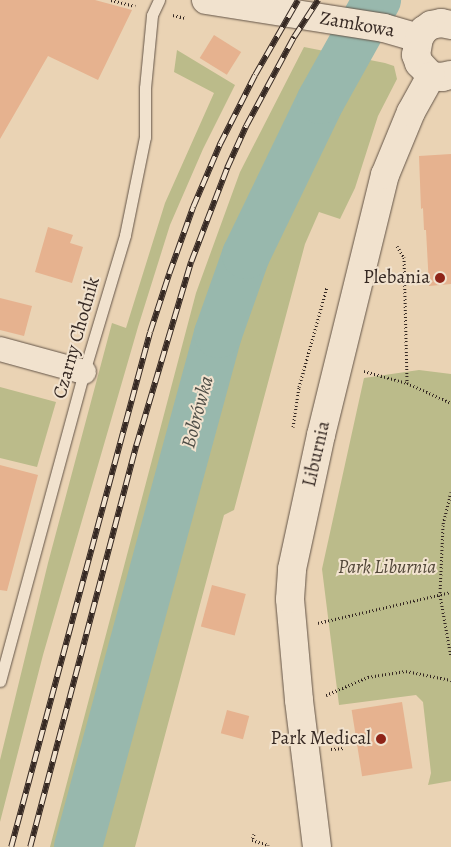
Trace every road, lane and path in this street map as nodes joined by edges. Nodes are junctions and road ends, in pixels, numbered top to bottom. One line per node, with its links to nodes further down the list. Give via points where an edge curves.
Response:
1 (159, 0): 10 (lane, Czarny Chodnik, via 151,24 145,88 145,137 126,235)
2 (206, 0): 3 (street, Zamkowa)
3 (235, 3): 5 (street, Zamkowa, via 384,28)
4 (451, 25): 5 (street, via 431,25)
5 (419, 38): 6 (street, via 416,46 419,63)
6 (441, 76): 25 (street, Liburnia, via 411,112 385,175 321,435 292,569 291,608 300,709)
7 (397, 246): 11 (path, via 404,257)
8 (0, 349): 10 (street)
9 (360, 370): 11 (path)
10 (84, 372): 19 (lane, Czarny Chodnik)
11 (407, 383): 12 (path)
12 (451, 403)
13 (451, 492): 15 (path, via 443,525)
14 (451, 592): 15 (path)
15 (440, 595): 16 (path); 17 (path)
16 (309, 625)
17 (451, 657)
18 (451, 680): 20 (path, via 406,671 368,677)
19 (0, 681)
20 (317, 699)
21 (345, 748): 22 (path)
22 (338, 749)
23 (254, 834): 24 (path, via 252,840)
24 (268, 847)
25 (317, 847)

